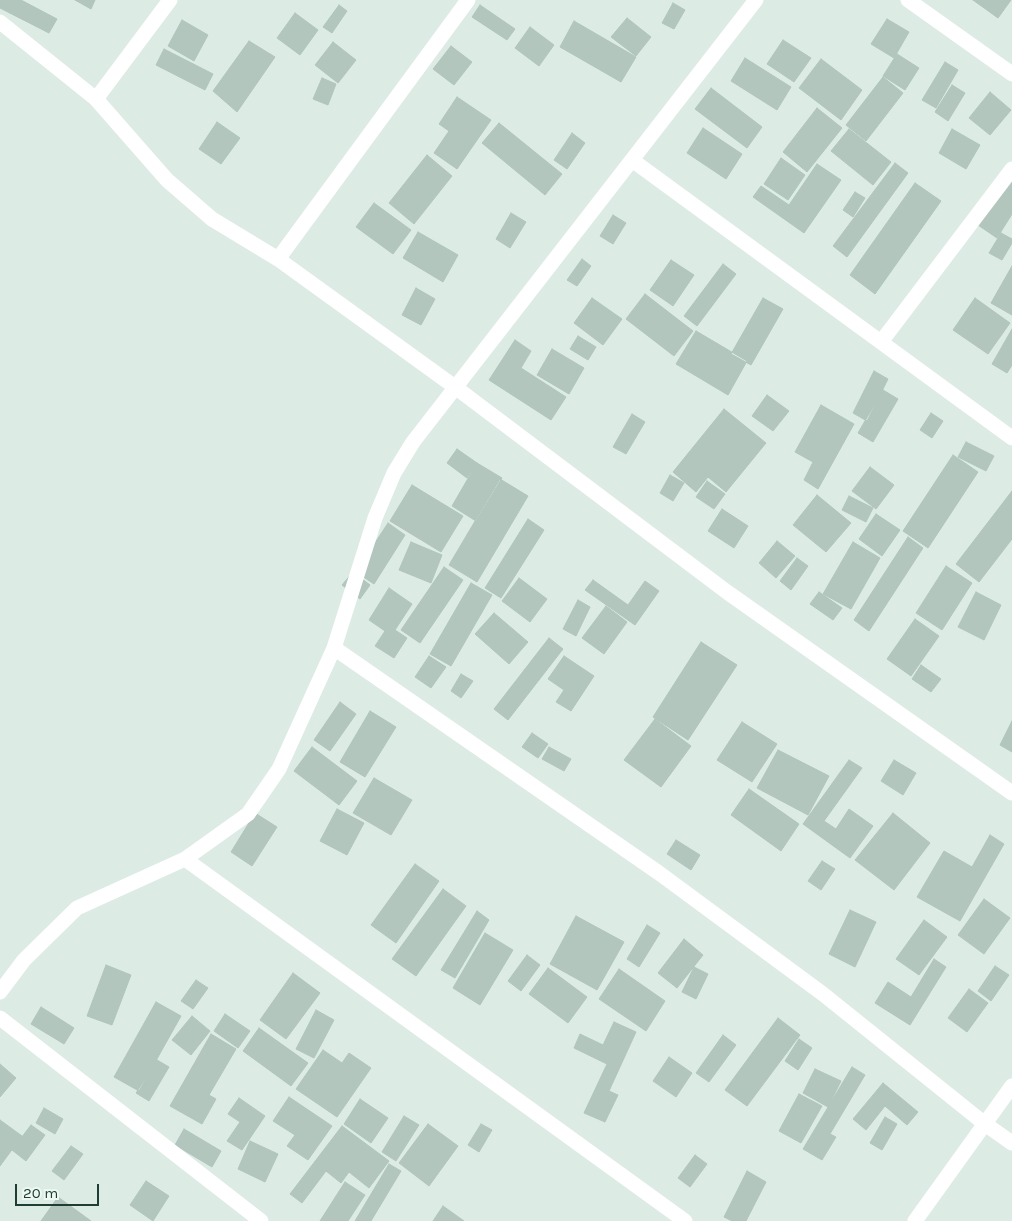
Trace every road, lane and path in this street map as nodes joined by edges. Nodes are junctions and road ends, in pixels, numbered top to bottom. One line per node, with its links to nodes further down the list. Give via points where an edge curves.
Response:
1 (170, 0): 7 (street)
2 (468, 0): 10 (street)
3 (756, 0): 8 (street)
4 (908, 0): 6 (street)
5 (0, 22): 7 (street)
6 (1012, 74)
7 (96, 100): 10 (street, via 167,180 212,218)
8 (632, 160): 11 (street); 12 (street)
9 (1012, 169): 11 (street)
10 (278, 259): 12 (street)
11 (881, 342): 13 (street)
12 (455, 387): 14 (street, via 394,473 375,518); 15 (street, via 727,592)
13 (1012, 438)
14 (334, 648): 16 (street, via 279,769 248,814); 20 (street, via 659,873 822,994)
15 (1012, 793)
16 (185, 858): 17 (street, via 77,908 24,960); 23 (street)
17 (0, 992)
18 (0, 1018): 22 (street)
19 (1012, 1086): 20 (street)
20 (985, 1124): 21 (street); 24 (street)
21 (1012, 1143)
22 (261, 1221)
23 (685, 1221)
24 (914, 1221)

